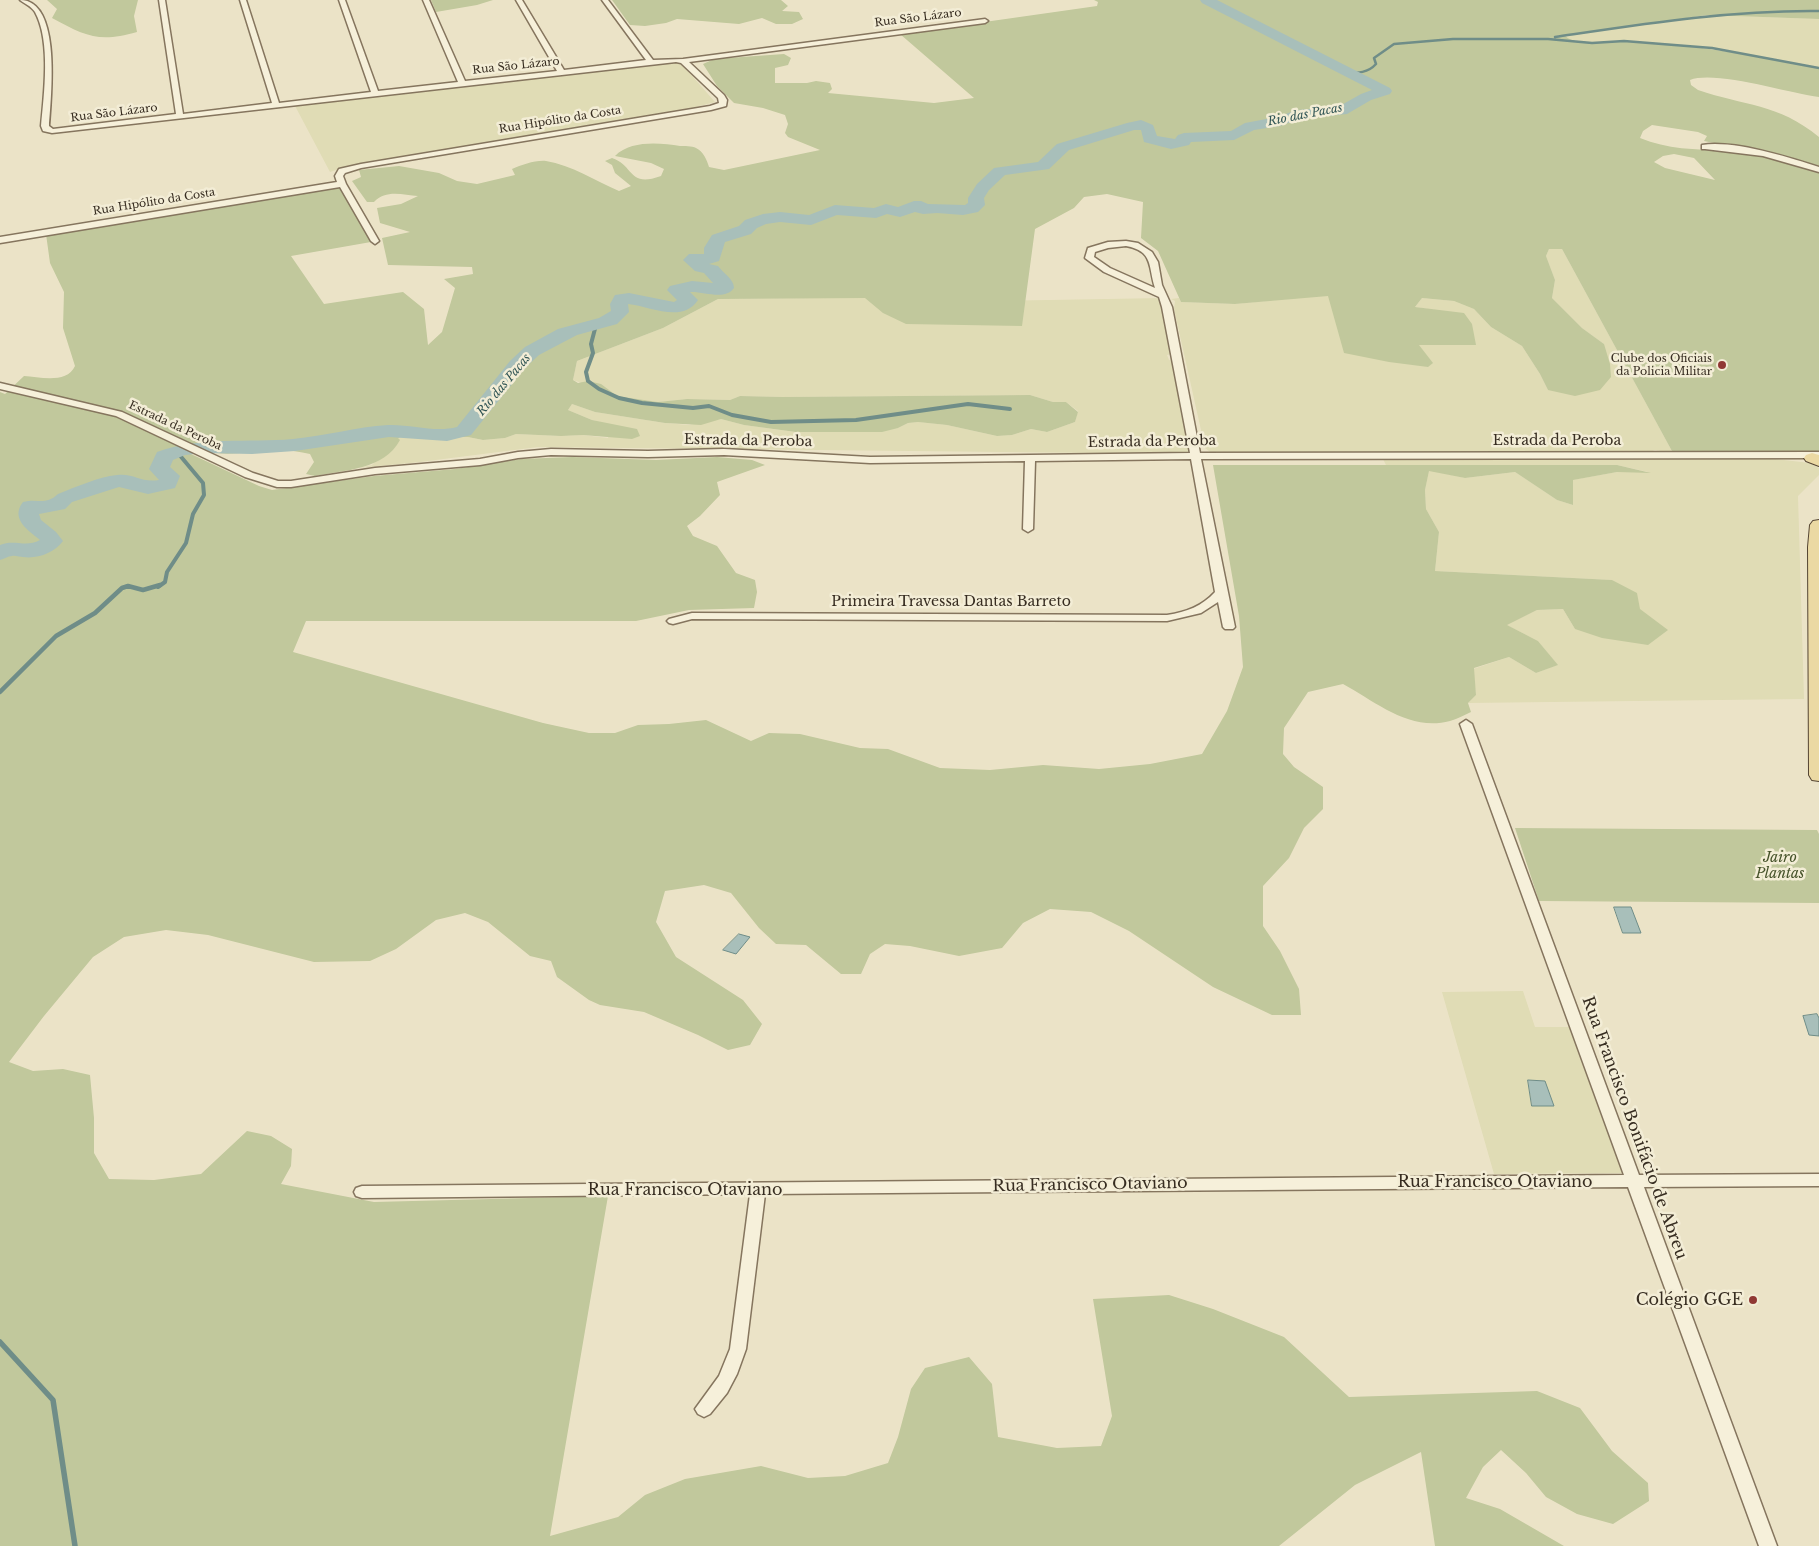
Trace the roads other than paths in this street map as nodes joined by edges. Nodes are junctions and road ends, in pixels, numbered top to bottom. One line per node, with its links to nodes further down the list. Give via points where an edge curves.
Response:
1 (23, 0): 15 (street, Rua São Lázaro, via 37,9 45,30 45,126 49,131)
2 (162, 0): 15 (street)
3 (243, 0): 14 (street)
4 (342, 0): 13 (street)
5 (426, 0): 12 (street)
6 (519, 0): 11 (street)
7 (606, 0): 9 (street)
8 (983, 21): 10 (street, Rua São Lázaro)
9 (651, 62): 10 (street, Rua São Lázaro); 11 (street, Rua São Lázaro)
10 (683, 62): 18 (street, Rua Hipólito da Costa, via 723,100 723,104 361,166 342,171 339,176)
11 (562, 72): 12 (street, Rua São Lázaro)
12 (462, 83): 13 (street, Rua São Lázaro)
13 (375, 93): 14 (street, Rua São Lázaro)
14 (276, 105): 15 (street, Rua São Lázaro)
15 (180, 117)
16 (1704, 147): 17 (street, via 1745,150)
17 (1819, 170)
18 (342, 184): 19 (street, Rua Hipólito da Costa); 20 (street)
19 (0, 240)
20 (376, 241)
21 (1164, 296): 21 (street, via 1158,285 1154,263 1138,246 1106,244 1091,250 1089,258 1100,266); 23 (street)
22 (0, 386): 24 (street, Estrada da Peroba, via 120,414 249,475 276,484 551,452 724,452 870,460)
23 (1195, 456): 24 (street, Estrada da Peroba); 25 (street, Estrada da Peroba, via 1787,455); 28 (street)
24 (1030, 457): 27 (street)
25 (1817, 459)
26 (1819, 525): 32 (main road)
27 (1028, 530)
28 (1220, 592): 29 (street, Primeira Travessa Dantas Barreto, via 1202,610 1189,616 1167,618 692,616); 30 (street)
29 (673, 621)
30 (1229, 628)
31 (1466, 724): 34 (street, Rua Francisco Bonifácio de Abreu)
32 (1819, 774)
33 (1819, 1180): 34 (street, Rua Francisco Otaviano)
34 (1636, 1182): 35 (street, Rua Francisco Otaviano); 38 (street, Rua Francisco Bonifácio de Abreu)
35 (758, 1189): 36 (street, Rua Francisco Otaviano); 37 (street, via 738,1349 732,1370)
36 (362, 1192)
37 (704, 1409)
38 (1768, 1546)

